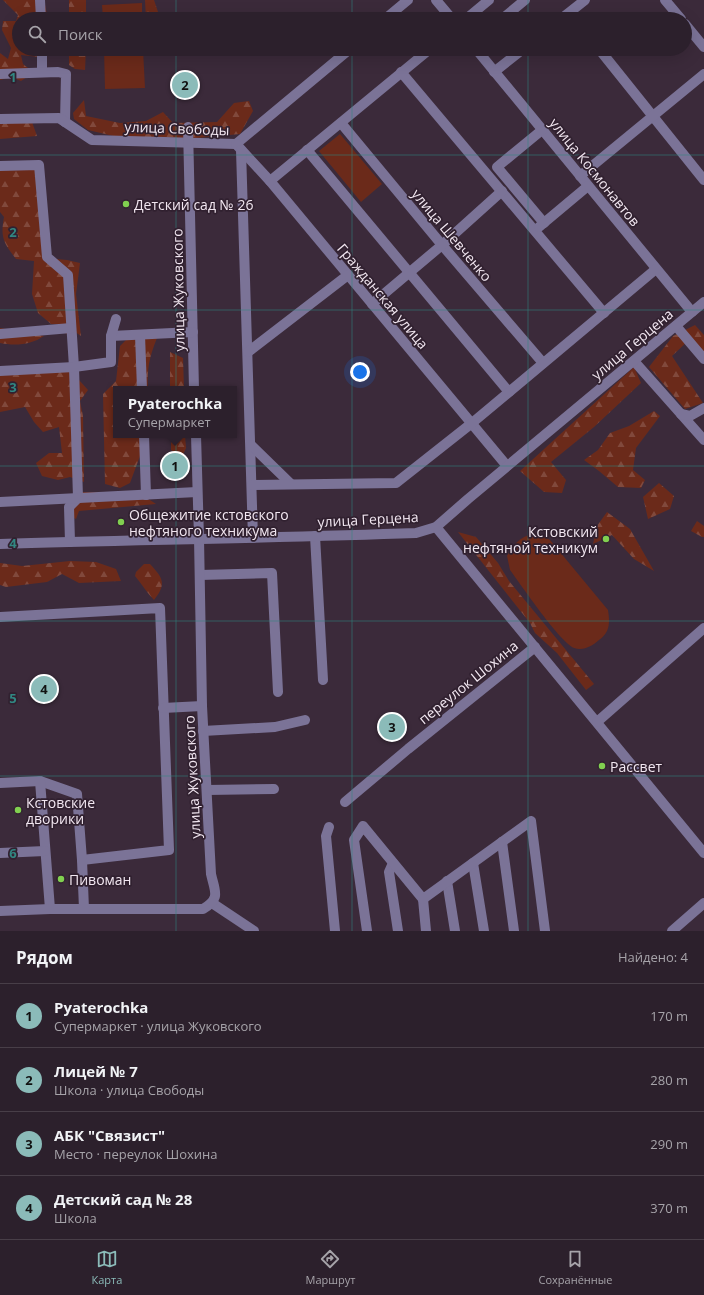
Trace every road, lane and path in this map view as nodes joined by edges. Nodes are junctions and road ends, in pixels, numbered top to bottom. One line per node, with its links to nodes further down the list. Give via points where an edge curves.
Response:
1 (40, 0): 8 (street)
2 (408, 0): 9 (street)
3 (436, 0): 10 (street)
4 (489, 0): 11 (street)
5 (525, 0): 12 (street)
6 (584, 0): 13 (street)
7 (664, 0): 14 (street)
8 (41, 12)
9 (393, 12)
10 (446, 12)
11 (474, 12)
12 (510, 12)
13 (569, 12)
14 (674, 12)
15 (692, 32): 16 (street)
16 (704, 47)
17 (42, 56): 23 (street)
18 (342, 56): 35 (street, улица Свободы)
19 (421, 56): 24 (street)
20 (481, 56): 25 (street, улица Космонавтов)
21 (514, 56): 25 (street)
22 (605, 56): 28 (street)
23 (42, 72): 26 (street); 30 (street, via 66,74)
24 (401, 72): 31 (street); 42 (street)
25 (494, 72): 33 (street, улица Космонавтов)
26 (0, 74)
27 (704, 74): 28 (street)
28 (653, 116): 38 (street); 39 (street)
29 (0, 118): 30 (street, улица Свободы, via 59,118)
30 (65, 122): 34 (street, улица Свободы, via 92,140)
31 (341, 123): 36 (street); 45 (street, улица Шевченко)
32 (188, 127): 34 (street, улица Жуковского)
33 (542, 130): 38 (street, улица Космонавтов); 43 (street, via 497,167)
34 (188, 142): 35 (street, улица Свободы); 56 (street, улица Жуковского)
35 (239, 147): 40 (street, Гражданская улица); 60 (street)
36 (307, 150): 40 (street); 47 (street)
37 (0, 166): 55 (street, via 39,165 47,257 68,275)
38 (580, 176): 41 (street, улица Космонавтов)
39 (704, 180)
40 (270, 182): 48 (street, Гражданская улица)
41 (588, 186): 43 (street); 46 (street, улица Космонавтов)
42 (502, 191): 44 (street); 45 (street)
43 (544, 223): 44 (street)
44 (535, 230): 52 (street)
45 (442, 245): 47 (street); 63 (street, улица Шевченко)
46 (656, 269): 51 (street, улица Космонавтов); 52 (street)
47 (409, 273): 50 (street); 68 (street)
48 (348, 275): 50 (street, Гражданская улица); 60 (street)
49 (704, 302): 51 (street, улица Герцена)
50 (372, 304): 71 (street, Гражданская улица)
51 (692, 312): 54 (street, улица Герцена)
52 (604, 313): 63 (street)
53 (116, 319): 59 (street)
54 (676, 326): 61 (street); 62 (street, улица Герцена)
55 (71, 328): 57 (street); 64 (street)
56 (193, 332): 58 (street); 67 (street, улица Жуковского)
57 (0, 334)
58 (140, 335): 59 (street); 66 (street)
59 (112, 336): 64 (street, via 111,362)
60 (248, 352): 75 (street)
61 (704, 359)
62 (634, 361): 70 (street); 76 (street, улица Герцена)
63 (543, 363): 68 (street)
64 (74, 367): 65 (street); 81 (street)
65 (0, 370)
66 (142, 386)
67 (194, 386)
68 (509, 392): 71 (street)
69 (704, 408): 70 (street, via 690,416)
70 (681, 414): 74 (street)
71 (472, 423): 76 (street, Гражданская улица); 77 (street, via 396,482)
72 (144, 438): 80 (street)
73 (196, 438): 79 (street, улица Жуковского)
74 (704, 440)
75 (251, 445): 77 (street); 78 (street)
76 (508, 466): 83 (street, улица Герцена)
77 (290, 484): 78 (street)
78 (252, 485): 86 (street)
79 (197, 492): 80 (street); 85 (street, улица Жуковского)
80 (146, 495): 81 (street)
81 (78, 498): 82 (street); 87 (street, via 68,507)
82 (0, 502)
83 (436, 527): 84 (street, улица Герцена, via 416,533); 92 (street)
84 (315, 536): 86 (street, улица Герцена); 93 (street)
85 (199, 538): 86 (street, улица Герцена); 87 (street, улица Герцена); 89 (street, улица Жуковского)
86 (253, 538)
87 (70, 542): 88 (street, улица Герцена)
88 (0, 544)
89 (200, 575): 94 (street, via 272,573); 95 (street, улица Жуковского)
90 (0, 617): 96 (street, via 160,608)
91 (704, 628): 98 (street)
92 (535, 646): 98 (street); 104 (street, переулок Шохина)
93 (323, 680)
94 (278, 692)
95 (202, 706): 96 (street); 99 (street, улица Жуковского)
96 (163, 708): 110 (street, via 169,850)
97 (305, 720): 99 (street, via 275,727)
98 (597, 722): 108 (street)
99 (203, 731): 102 (street, улица Жуковского)
100 (40, 781): 101 (street); 107 (street); 110 (street, via 77,794)
101 (0, 782)
102 (207, 790): 103 (street); 115 (street, улица Жуковского, via 212,874 216,896)
103 (274, 790)
104 (344, 802)
105 (329, 827): 122 (street, via 326,836)
106 (502, 842): 112 (street); 128 (street); 129 (street, via 531,821)
107 (46, 850): 109 (street); 117 (street)
108 (704, 852)
109 (0, 853)
110 (82, 860): 118 (street)
111 (393, 863): 114 (street); 123 (street, via 363,826 354,840); 124 (street, via 389,872)
112 (473, 863): 113 (street); 127 (street)
113 (447, 881): 114 (street); 126 (street)
114 (423, 899): 125 (street)
115 (212, 903): 118 (street, via 203,908); 121 (street)
116 (704, 903): 120 (street)
117 (50, 909): 118 (street); 119 (street)
118 (84, 909)
119 (0, 911)
120 (675, 930)
121 (254, 931)
122 (335, 931)
123 (368, 931)
124 (398, 931)
125 (426, 931)
126 (455, 931)
127 (484, 931)
128 (514, 931)
129 (545, 931)

